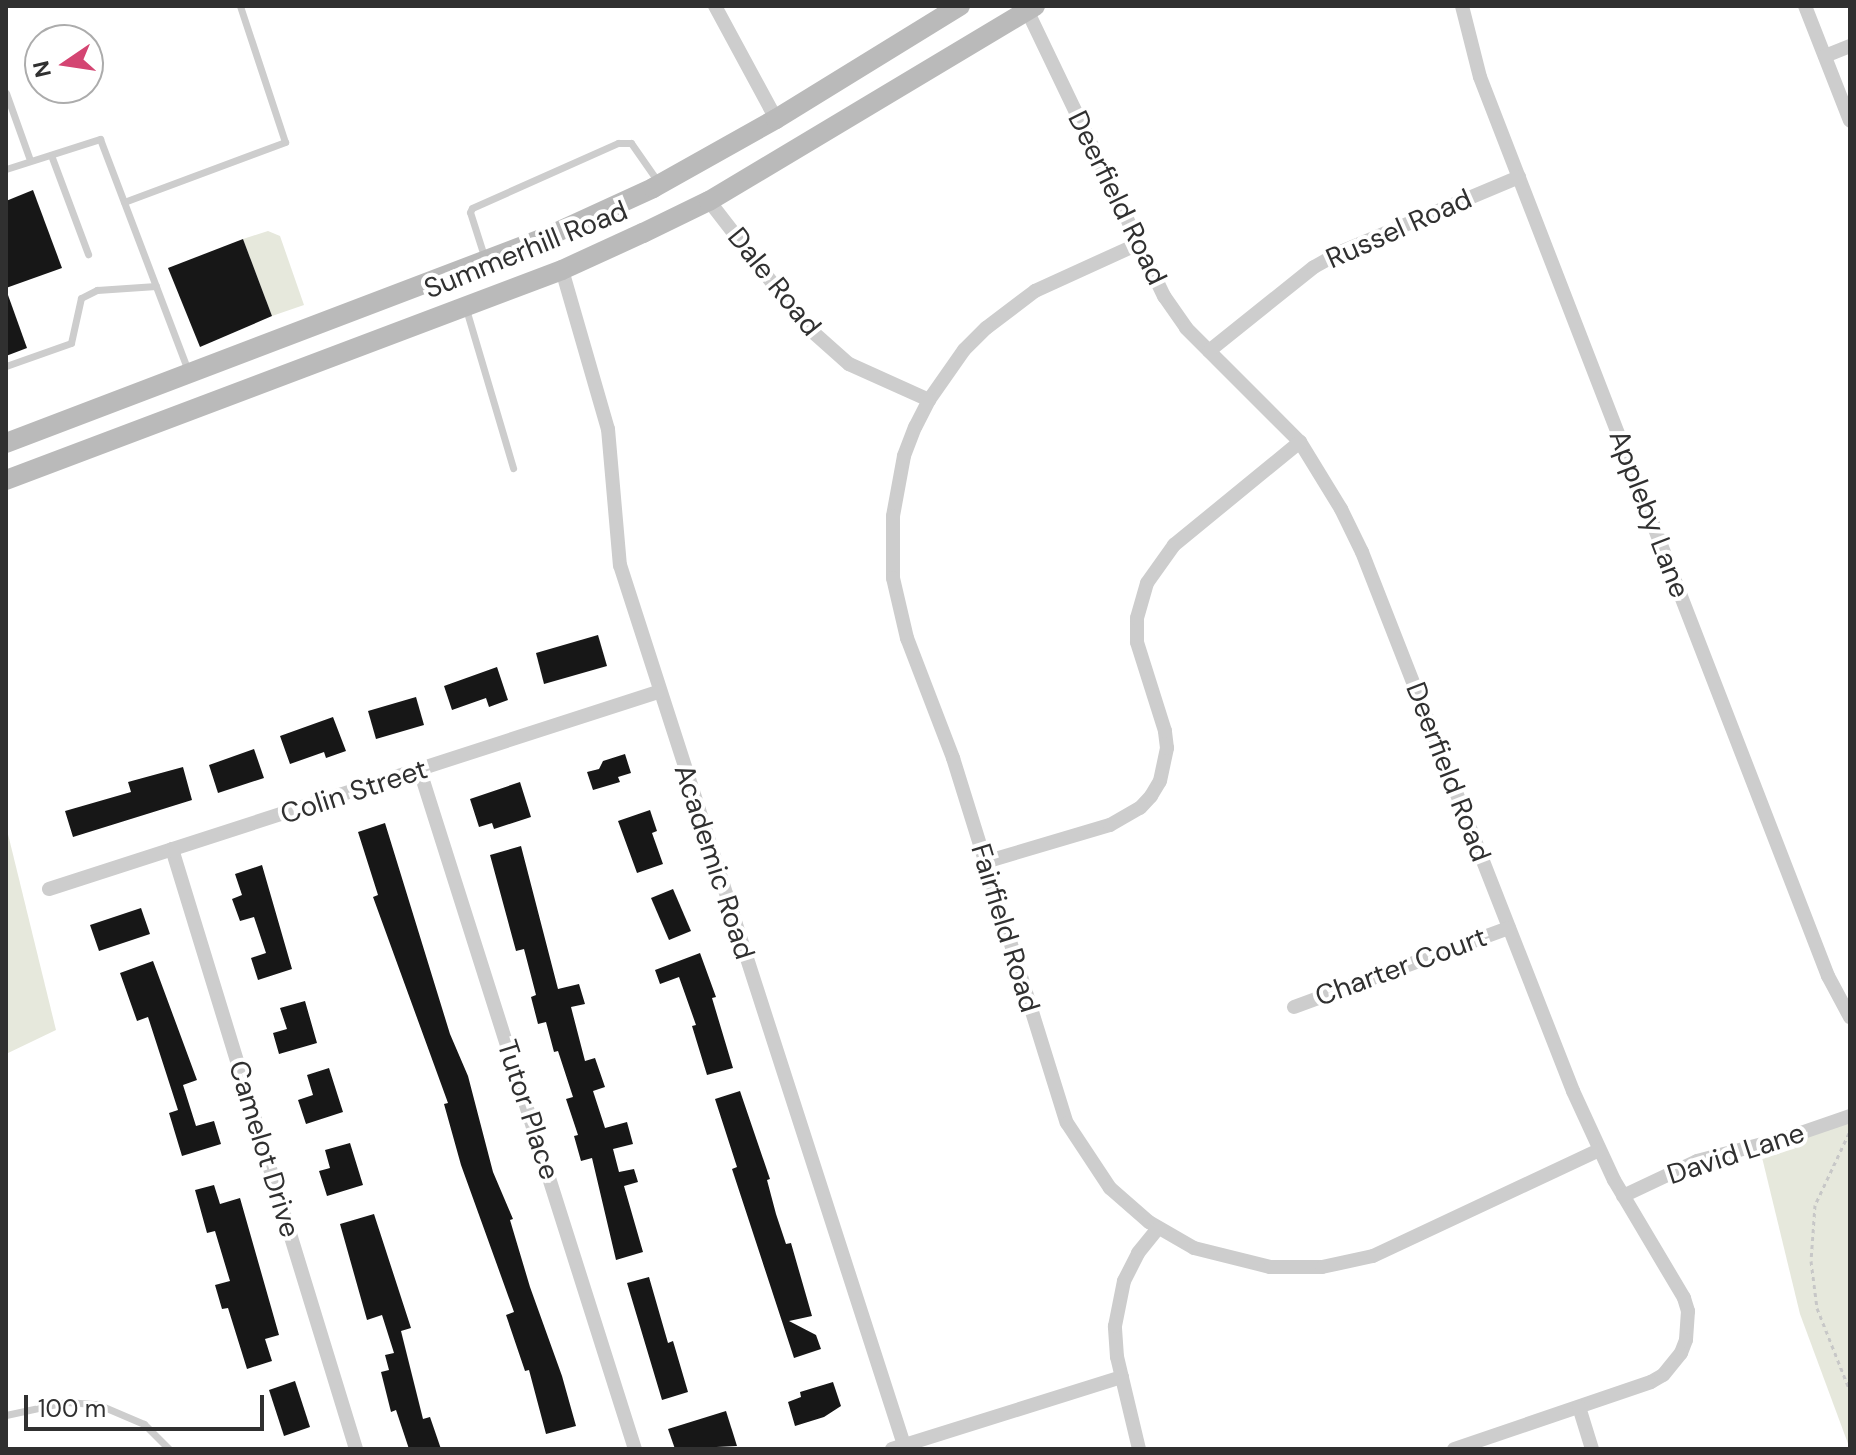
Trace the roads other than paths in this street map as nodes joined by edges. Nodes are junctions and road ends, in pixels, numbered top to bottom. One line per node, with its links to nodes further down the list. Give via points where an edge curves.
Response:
1 (240, 6): 19 (lane, via 285,142)
2 (715, 6): 11 (street)
3 (1462, 6): 16 (street, Appleby Lane, via 1480,77)
4 (1805, 6): 9 (street)
5 (1029, 7): 7 (street, Summerhill Road); 20 (street, Deerfield Road)
6 (953, 8): 7 (street); 11 (street, Summerhill Road)
7 (967, 44): 18 (street, Summerhill Road)
8 (1850, 46): 9 (street)
9 (1825, 56): 12 (street)
10 (6, 93): 14 (lane)
11 (776, 119): 17 (street, Summerhill Road)
12 (1850, 121)
13 (51, 155): 14 (lane); 19 (lane, via 100,139); 21 (lane)
14 (30, 160): 15 (lane)
15 (6, 169)
16 (1519, 177): 26 (street, Russel Road, via 1314,267); 41 (street, Appleby Lane, via 1828,976)
17 (660, 184): 22 (street, Summerhill Road); 22 (lane, via 631,143 618,143 472,208)
18 (709, 201): 23 (street, Summerhill Road); 29 (street, Dale Road, via 805,325 849,364)
19 (124, 202): 24 (lane)
20 (1138, 244): 26 (street, Deerfield Road, via 1164,296); 29 (street, Fairfield Road, via 1062,277 1009,308 964,350)
21 (88, 254)
22 (485, 261): 28 (street, Summerhill Road)
23 (562, 270): 25 (street, Summerhill Road); 34 (street, Academic Road, via 608,429 620,565)
24 (156, 286): 27 (lane, via 97,290 81,298 71,343); 28 (lane)
25 (466, 306): 32 (lane); 33 (street, Summerhill Road)
26 (1209, 351): 30 (street, Deerfield Road)
27 (6, 366)
28 (189, 373): 31 (street, Summerhill Road)
29 (929, 400): 37 (street, Fairfield Road, via 897,486 893,578 907,638)
30 (1300, 442): 37 (street, via 1174,545 1147,583 1137,618 1137,642 1167,748 1151,796 1110,825); 39 (street, Deerfield Road, via 1362,552)
31 (6, 443)
32 (513, 468)
33 (6, 480)
34 (658, 692): 35 (street, Colin Street); 49 (street, Academic Road)
35 (420, 771): 36 (street, Colin Street); 52 (street, Tutor Place)
36 (172, 849): 38 (street, Colin Street); 51 (street, Camelot Drive)
37 (985, 862): 45 (street, Fairfield Road, via 1067,1123 1110,1188)
38 (49, 889)
39 (1509, 928): 40 (street, Charter Court); 43 (street, Deerfield Road)
40 (1294, 1007)
41 (1850, 1017)
42 (1848, 1117): 44 (street, David Lane, via 1697,1161)
43 (1599, 1150): 44 (street, Deerfield Road); 45 (street, Fairfield Road, via 1397,1246 1347,1263 1296,1269 1244,1264 1194,1248)
44 (1623, 1196): 47 (street, Deerfield Road, via 1684,1298 1686,1340 1673,1365 1651,1382)
45 (1158, 1228): 46 (street, via 1138,1253 1120,1296 1115,1342)
46 (1122, 1377): 49 (street); 53 (street)
47 (1579, 1407): 54 (street, Deerfield Road); 55 (street)
48 (6, 1415): 50 (lane, via 66,1402 97,1404 144,1424)
49 (898, 1447)
50 (169, 1449)
51 (356, 1449)
52 (635, 1449)
53 (1139, 1449)
54 (1454, 1449)
55 (1592, 1449)

